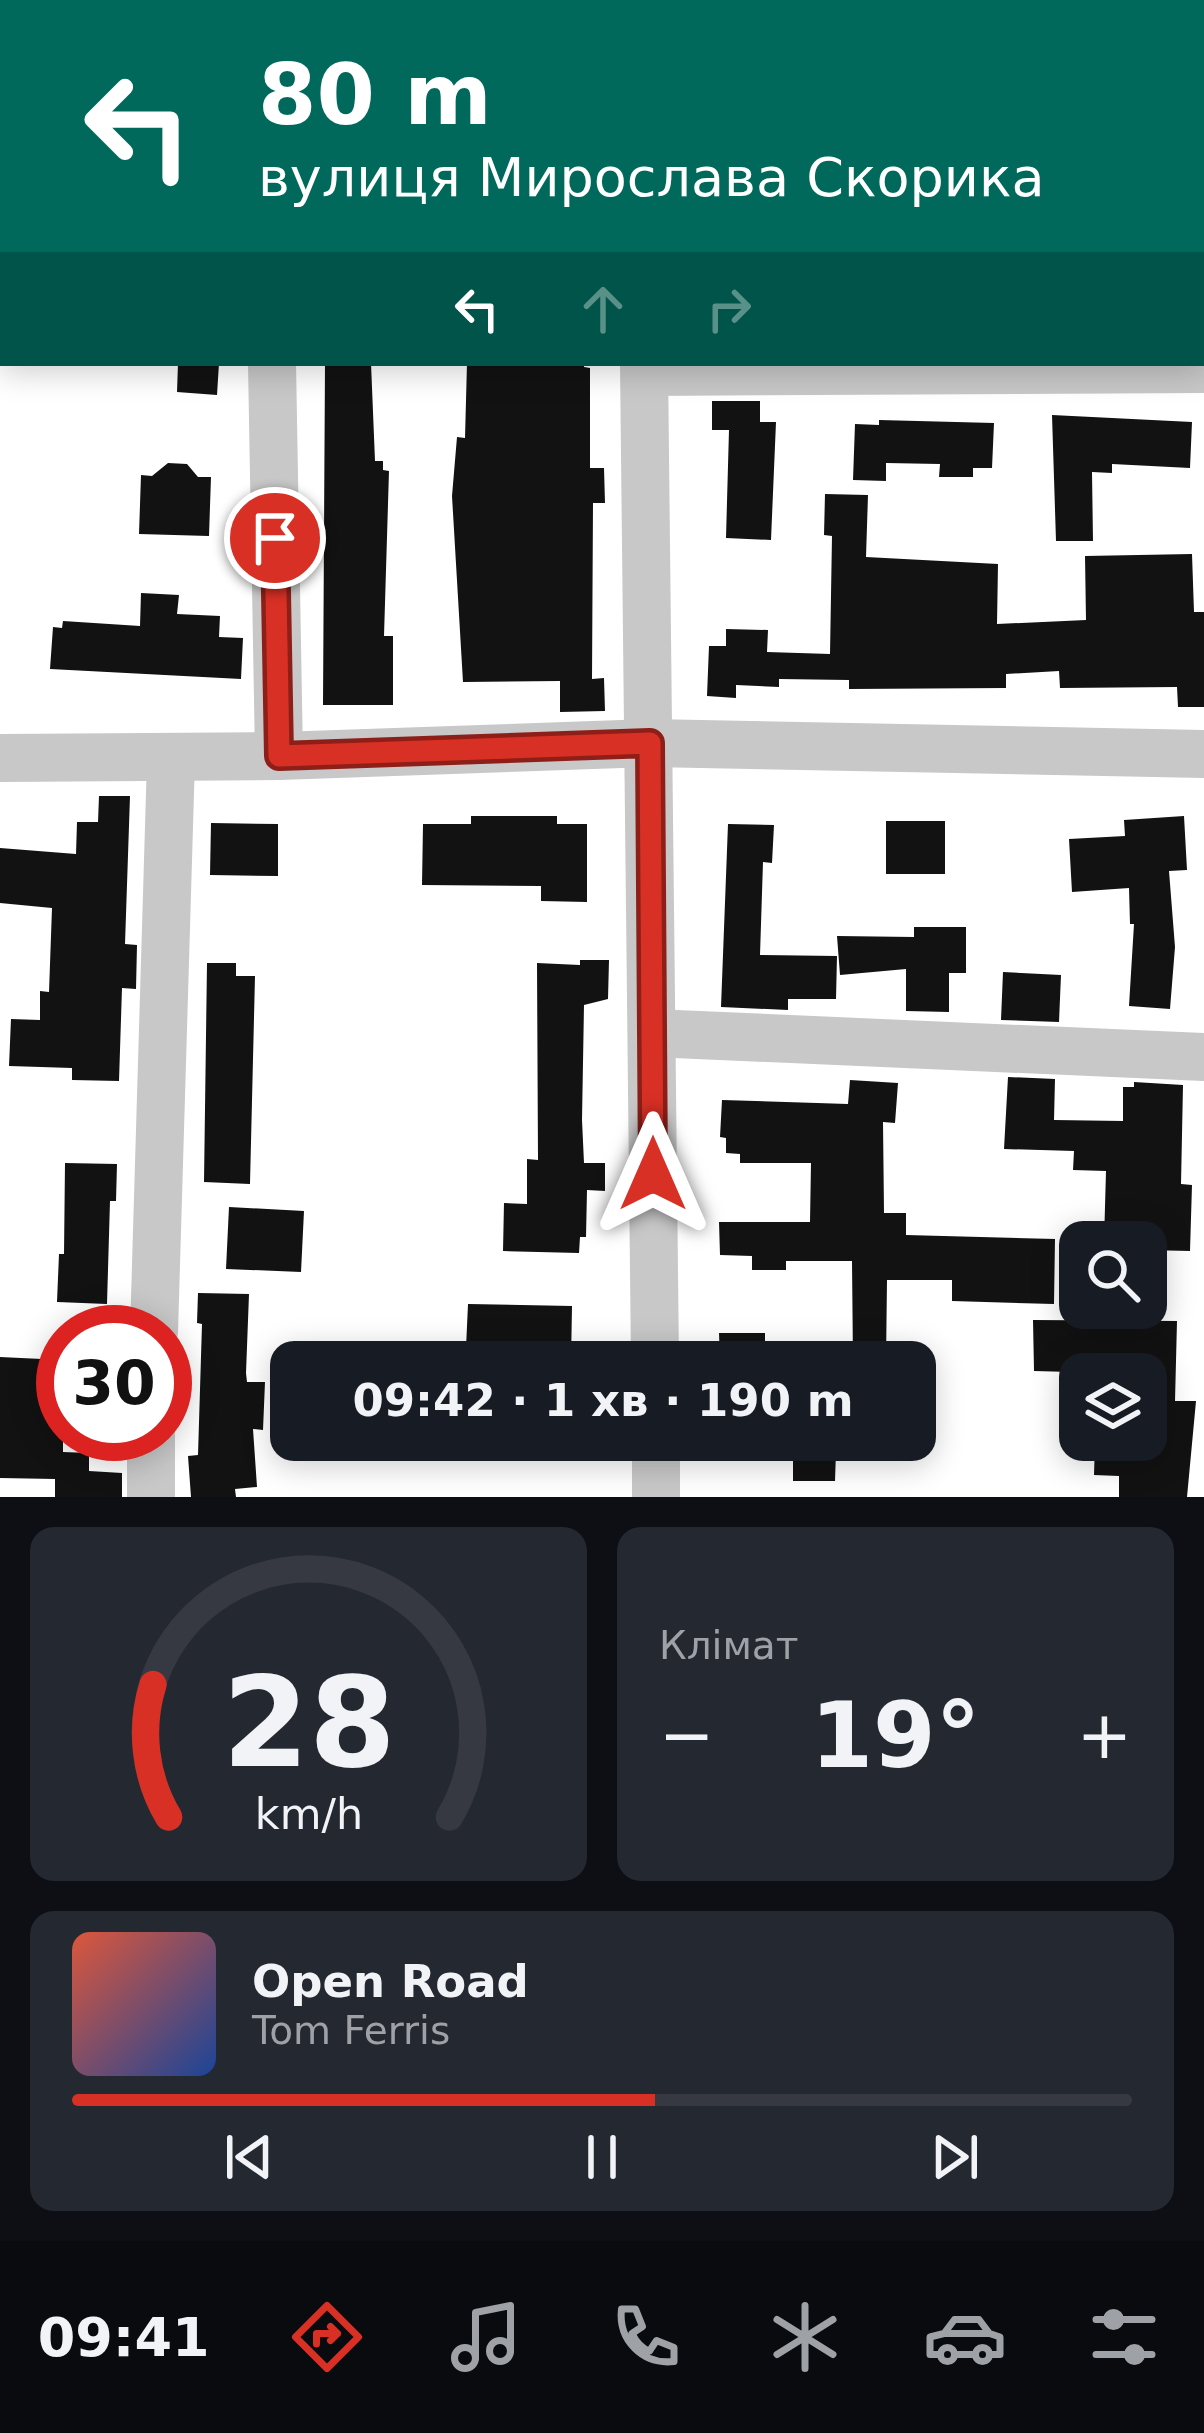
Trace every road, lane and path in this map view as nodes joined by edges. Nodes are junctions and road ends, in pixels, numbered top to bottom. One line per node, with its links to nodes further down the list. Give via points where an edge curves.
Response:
1 (272, 366): 6 (street)
2 (644, 367): 3 (street); 4 (street)
3 (1204, 369)
4 (650, 743): 5 (street); 6 (street); 9 (street)
5 (1204, 754)
6 (279, 756): 8 (street)
7 (0, 758): 8 (street)
8 (171, 759): 11 (street)
9 (652, 1033): 10 (street); 12 (street)
10 (1204, 1057)
11 (155, 1305)
12 (655, 1341)
13 (151, 1461): 15 (street)
14 (656, 1461): 16 (street)
15 (151, 1497)
16 (656, 1497)

